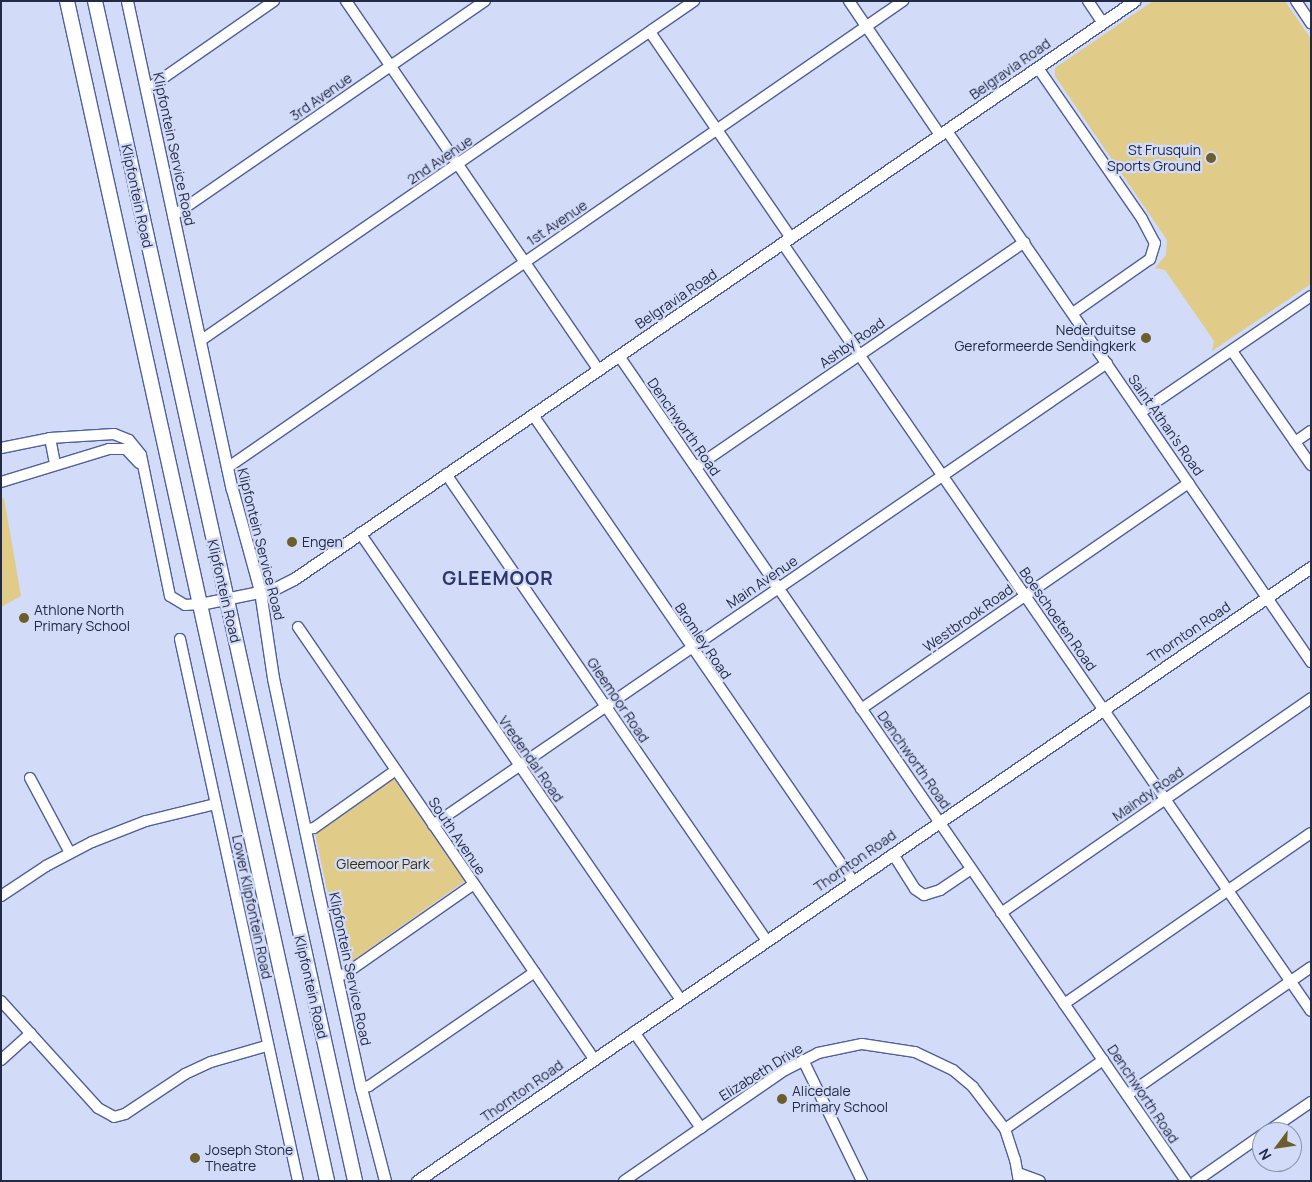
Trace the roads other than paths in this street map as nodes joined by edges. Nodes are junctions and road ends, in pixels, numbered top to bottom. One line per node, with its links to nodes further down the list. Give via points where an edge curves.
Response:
1 (67, 1): 57 (main road, Klipfontein Road)
2 (95, 1): 56 (main road, Klipfontein Road)
3 (127, 1): 19 (street, Klipfontein Service Road)
4 (274, 1): 19 (street)
5 (346, 1): 17 (street)
6 (485, 1): 17 (street, 3rd Avenue)
7 (694, 1): 16 (street, 2nd Avenue)
8 (849, 1): 15 (street, Saint Athan's Road)
9 (903, 1): 15 (street, 1st Avenue)
10 (1088, 1): 14 (street)
11 (1134, 1): 14 (street, Belgravia Road)
12 (1296, 1): 13 (street)
13 (1310, 19)
14 (1103, 23): 18 (street, Belgravia Road)
15 (866, 26): 20 (street, 1st Avenue); 21 (street, Saint Athan's Road)
16 (650, 32): 20 (street, Boeschoeten Road); 22 (street, 2nd Avenue)
17 (390, 66): 22 (street); 23 (street, 3rd Avenue)
18 (1038, 68): 21 (street, Belgravia Road); 28 (street, via 1149,228 1155,250 1138,268)
19 (146, 90): 23 (street, Klipfontein Service Road)
20 (717, 130): 24 (street, Boeschoeten Road); 26 (street, 1st Avenue)
21 (944, 133): 24 (street, Belgravia Road); 25 (street, Saint Athan's Road)
22 (458, 165): 26 (street); 29 (street, 2nd Avenue)
23 (173, 216): 29 (street, Klipfontein Service Road)
24 (787, 241): 31 (street, Boeschoeten Road); 32 (street, Belgravia Road)
25 (1024, 242): 28 (street, Saint Athan's Road); 31 (street, Ashby Road)
26 (525, 262): 34 (street); 45 (street, 1st Avenue)
27 (1311, 296): 30 (street)
28 (1073, 313): 33 (street, Saint Athan's Road)
29 (200, 341): 45 (street, Klipfontein Service Road)
30 (1232, 350): 35 (street); 39 (street)
31 (859, 355): 43 (street, Ashby Road); 47 (street, Boeschoeten Road)
32 (619, 356): 34 (street, Belgravia Road); 43 (street, Denchworth Road)
33 (1107, 363): 35 (street, Saint Athan's Road); 47 (street, Main Avenue)
34 (599, 370): 36 (street, Belgravia Road)
35 (1141, 412): 49 (street, Saint Athan's Road)
36 (533, 415): 46 (street, Belgravia Road); 60 (street, Bromley Road)
37 (1311, 431): 39 (street)
38 (50, 438): 40 (street); 41 (street); 44 (street, via 122,436 138,449)
39 (1295, 442): 42 (street)
40 (1, 448)
41 (55, 464): 44 (street, via 117,448 132,452); 48 (street)
42 (1311, 465)
43 (696, 467): 52 (street, Denchworth Road)
44 (142, 468): 57 (street, via 170,596 185,605)
45 (227, 468): 53 (street, Klipfontein Service Road)
46 (446, 474): 50 (street, Belgravia Road); 63 (street, Gleemoor Road)
47 (942, 476): 52 (street, Main Avenue); 54 (street, Boeschoeten Road)
48 (1, 482)
49 (1190, 483): 54 (street, Westbrook Road); 55 (street, Saint Athan's Road)
50 (360, 534): 53 (street, Belgravia Road, via 294,579); 66 (street, Vredendal Road)
51 (1311, 567): 55 (street, Thornton Road)
52 (779, 587): 60 (street, Main Avenue); 65 (street, Denchworth Road)
53 (260, 592): 56 (street, Belgravia Road); 73 (street, Klipfontein Service Road, via 273,678)
54 (1025, 596): 64 (street, Boeschoeten Road); 65 (street, Westbrook Road)
55 (1267, 597): 61 (street, Saint Athan's Road); 64 (street, Thornton Road)
56 (226, 598): 57 (street, Belgravia Road); 109 (main road, Klipfontein Road)
57 (200, 604): 108 (main road, Klipfontein Road)
58 (298, 627): 67 (street, South Avenue)
59 (180, 639): 70 (street, Lower Klipfontein Road)
60 (691, 648): 63 (street, Main Avenue); 78 (street, Bromley Road)
61 (1311, 662)
62 (1311, 698): 69 (street, Maindy Road)
63 (606, 706): 66 (street, Main Avenue); 83 (street, Gleemoor Road)
64 (1103, 708): 69 (street, Boeschoeten Road); 71 (street, Thornton Road)
65 (861, 709): 71 (street, Denchworth Road)
66 (519, 766): 72 (street, Main Avenue); 88 (street, Vredendal Road)
67 (396, 770): 72 (street, South Avenue); 73 (street, via 314,828)
68 (30, 778): 75 (street)
69 (1164, 799): 80 (street, Boeschoeten Road); 82 (street, Maindy Road)
70 (216, 804): 75 (street, via 146,821); 94 (street, Lower Klipfontein Road)
71 (939, 822): 76 (street, Thornton Road); 77 (street, Denchworth Road)
72 (433, 825): 79 (street, South Avenue)
73 (305, 830): 86 (street, Klipfontein Service Road)
74 (1311, 833): 80 (street)
75 (70, 853): 81 (street)
76 (893, 854): 77 (street, via 915,890 924,895 940,890); 78 (street, Thornton Road)
77 (971, 869): 82 (street, Denchworth Road)
78 (853, 881): 83 (street, Thornton Road)
79 (474, 884): 85 (street, South Avenue); 86 (street, via 345,974)
80 (1227, 891): 87 (street, Boeschoeten Road); 90 (street)
81 (1, 896)
82 (1001, 913): 90 (street, Denchworth Road)
83 (767, 941): 88 (street, Thornton Road)
84 (1311, 967): 87 (street)
85 (534, 972): 95 (street, South Avenue); 99 (street, via 369,1086)
86 (337, 976): 99 (street, Klipfontein Service Road)
87 (1290, 981): 91 (street, Boeschoeten Road); 100 (street)
88 (681, 1000): 92 (street, Thornton Road)
89 (1, 1001): 93 (street)
90 (1064, 1004): 98 (street, Denchworth Road)
91 (1311, 1011)
92 (634, 1032): 95 (street, Thornton Road); 103 (street)
93 (31, 1033): 94 (street, via 98,1108 114,1118 185,1074); 96 (street)
94 (266, 1046): 107 (street, Lower Klipfontein Road)
95 (594, 1059): 111 (street, Thornton Road)
96 (1, 1060)
97 (803, 1060): 103 (street, Elizabeth Drive); 104 (street, Elizabeth Drive, via 835,1048 862,1044 884,1044 915,1052 952,1070 974,1087); 113 (street)
98 (1103, 1060): 100 (street, Denchworth Road); 104 (street)
99 (361, 1088): 110 (street, Klipfontein Service Road)
100 (1127, 1095): 115 (street, Denchworth Road)
101 (1311, 1102): 102 (street)
102 (1282, 1122)
103 (701, 1128): 112 (street, Elizabeth Drive)
104 (1005, 1129): 106 (street, Elizabeth Drive)
105 (1252, 1142): 116 (street)
106 (1018, 1177): 114 (street, Elizabeth Drive)
107 (298, 1181)
108 (327, 1181)
109 (355, 1181)
110 (385, 1181)
111 (417, 1181)
112 (624, 1181)
113 (862, 1181)
114 (1040, 1181)
115 (1186, 1181)
116 (1196, 1181)

